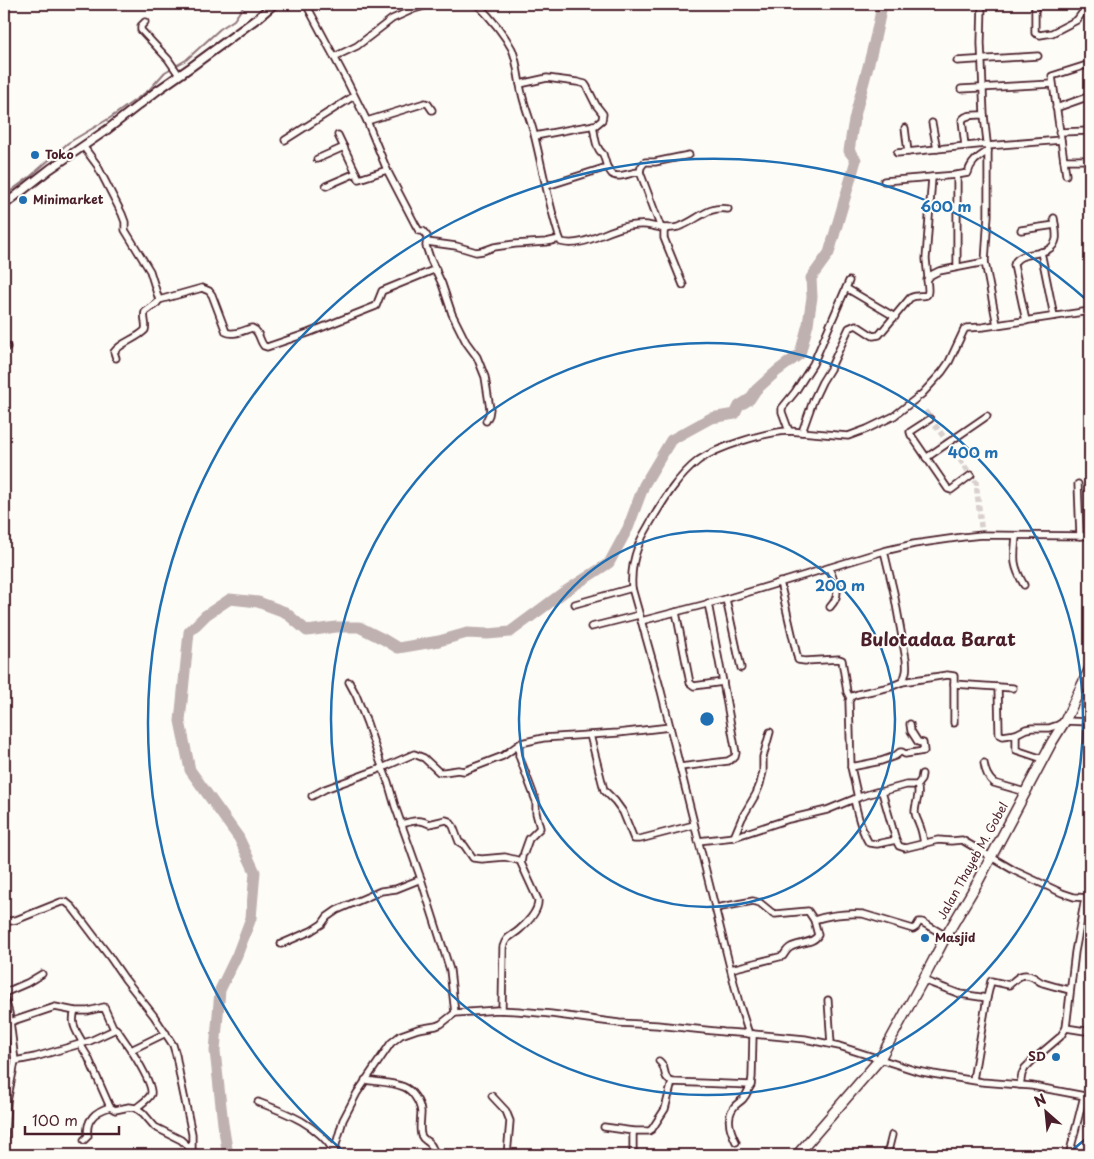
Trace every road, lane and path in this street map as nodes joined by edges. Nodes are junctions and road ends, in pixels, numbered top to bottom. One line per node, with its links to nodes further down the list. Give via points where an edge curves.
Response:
1 (274, 4): 14 (street, via 259,18)
2 (306, 4): 10 (street)
3 (430, 4): 10 (street, via 392,19 357,46)
4 (477, 4): 15 (street, via 510,47)
5 (982, 4): 11 (street)
6 (1035, 4): 7 (street, via 1035,33 1040,35 1052,33 1077,20 1082,13)
7 (1090, 12)
8 (145, 22): 14 (street, via 140,30)
9 (1038, 56): 11 (street)
10 (334, 57): 19 (street)
11 (982, 59): 12 (street); 17 (street)
12 (957, 61)
13 (1090, 64): 16 (street, via 1052,76)
14 (178, 72): 34 (street)
15 (520, 84): 26 (street, via 547,78 586,85 603,114 601,122); 31 (street)
16 (1052, 84): 17 (street); 21 (street)
17 (984, 88): 18 (street); 23 (street)
18 (962, 89)
19 (354, 96): 24 (street); 32 (street)
20 (1090, 96): 21 (street)
21 (1056, 108): 29 (street)
22 (432, 110): 24 (street, via 425,103)
23 (984, 115): 35 (street, via 963,118); 37 (street)
24 (366, 121): 46 (street)
25 (932, 123): 38 (street)
26 (593, 125): 31 (street); 45 (street, via 598,148)
27 (905, 128): 39 (street)
28 (1090, 131): 29 (street)
29 (1059, 132): 33 (street)
30 (338, 135): 36 (street)
31 (535, 136): 54 (street)
32 (285, 140)
33 (1061, 140): 37 (street); 43 (street)
34 (83, 146): 55 (street); 71 (street, via 97,165 122,214 125,230 150,271)
35 (964, 146): 37 (street); 38 (street)
36 (344, 147): 42 (street); 48 (street)
37 (987, 147): 50 (street, via 970,166 968,173); 64 (street)
38 (936, 149): 39 (street)
39 (908, 152): 40 (street)
40 (897, 154)
41 (689, 155): 47 (street, via 645,162)
42 (317, 159)
43 (1064, 160): 44 (street); 49 (street)
44 (1090, 160)
45 (607, 167): 47 (street, via 617,176); 54 (street)
46 (387, 170): 48 (street, via 359,179); 62 (street, via 415,224 427,236)
47 (640, 172): 59 (street)
48 (356, 173): 53 (street)
49 (1066, 174)
50 (957, 176): 51 (street); 65 (street)
51 (932, 177): 52 (street); 67 (street, via 926,259)
52 (884, 181)
53 (326, 186)
54 (547, 186): 61 (street)
55 (4, 205)
56 (728, 208): 59 (street, via 706,212 678,227)
57 (1054, 218): 58 (street)
58 (1055, 225): 60 (street); 63 (street, via 1054,245 1050,250)
59 (664, 228): 61 (street, via 637,224 578,243 564,243); 69 (street, via 664,238)
60 (1021, 230)
61 (560, 239): 62 (street, via 490,248 483,252)
62 (427, 242): 66 (street)
63 (1040, 252): 73 (street); 75 (street, via 1014,262)
64 (986, 262): 65 (street); 76 (street)
65 (956, 268): 67 (street, via 933,273)
66 (436, 270): 71 (street, via 382,291 376,306 308,334 267,346 262,344 255,329 233,334 226,332 212,295 206,289); 80 (street, via 452,314 485,377 490,409)
67 (928, 278): 74 (street, via 925,296 913,296)
68 (849, 281): 70 (street)
69 (683, 285)
70 (846, 288): 74 (street); 81 (street, via 813,364 782,408)
71 (159, 300): 77 (street, via 145,312 145,330 117,348 114,352)
72 (1090, 312): 73 (street)
73 (1054, 316): 75 (street)
74 (896, 317): 82 (street, via 877,336 860,326 849,328 813,401)
75 (1026, 320): 76 (street)
76 (997, 325): 82 (street, via 965,329 942,372 922,394 894,416 848,436)
77 (116, 358)
78 (987, 416): 83 (street)
79 (930, 418): 83 (street, via 910,433)
80 (486, 421)
81 (789, 431): 82 (street); 93 (street, via 734,444 707,455 687,471 656,513 638,545 631,576)
82 (802, 432)
83 (926, 458): 84 (street, via 948,489)
84 (971, 475)
85 (1078, 484): 87 (street)
86 (1016, 536): 87 (street); 89 (street, via 963,537); 92 (street, via 1014,562)
87 (1080, 536): 88 (street)
88 (1090, 536)
89 (884, 551): 90 (street); 105 (street, via 906,659 907,670)
90 (829, 568): 91 (street); 97 (street, via 838,595)
91 (780, 582): 94 (street); 109 (street, via 798,660 842,660)
92 (1024, 585)
93 (632, 588): 96 (street); 99 (street)
94 (726, 598): 95 (street); 101 (street)
95 (708, 603): 98 (street); 104 (street)
96 (575, 604)
97 (830, 607)
98 (676, 612): 99 (street); 104 (street, via 690,683 694,686)
99 (640, 618): 100 (street); 114 (street)
100 (590, 627)
101 (741, 668)
102 (1090, 668): 110 (main road, Jalan Thayeb M. Gobel)
103 (349, 682): 123 (street, via 362,708)
104 (722, 682): 121 (street, via 736,757 728,761)
105 (902, 682): 106 (street, via 951,675); 109 (street)
106 (954, 684): 107 (street); 112 (street)
107 (998, 687): 108 (street); 116 (street, via 999,734)
108 (1013, 688)
109 (850, 698): 122 (street)
110 (1065, 721): 111 (street); 116 (street, via 1054,727 1026,729); 119 (main road, Jalan Thayeb M. Gobel)
111 (1090, 722)
112 (954, 723)
113 (910, 724): 122 (street, via 918,742 923,743 924,751 900,752)
114 (670, 727): 117 (street); 121 (street)
115 (770, 732): 132 (street, via 760,784)
116 (1016, 734): 119 (street, via 1016,750)
117 (590, 735): 118 (street, via 543,738); 131 (street, via 604,790 623,812 634,838)
118 (519, 744): 123 (street, via 503,756 464,771 439,772 424,758 414,754); 137 (street, via 519,756 536,801 540,825 539,831 529,839)
119 (1043, 759): 127 (main road, Jalan Thayeb M. Gobel)
120 (984, 763): 127 (street, via 985,771 994,783)
121 (680, 767): 131 (street)
122 (851, 767): 129 (street)
123 (382, 768): 128 (street); 130 (street)
124 (922, 774): 125 (street)
125 (917, 785): 126 (street); 135 (street, via 919,793 915,812)
126 (882, 792): 129 (street); 133 (street)
127 (1025, 792): 136 (main road, Jalan Thayeb M. Gobel)
128 (312, 796)
129 (856, 798): 132 (street, via 827,810); 133 (street, via 857,812 869,843)
130 (401, 824): 137 (street, via 416,820 429,824 446,820 473,858); 138 (street)
131 (694, 824): 134 (street)
132 (734, 837): 134 (street)
133 (896, 840): 135 (street, via 902,848)
134 (698, 841): 140 (street)
135 (924, 844): 136 (street, via 938,840 962,840)
136 (991, 856): 139 (street, via 1062,893); 143 (main road, Jalan Thayeb M. Gobel)
137 (522, 857): 152 (street, via 538,904 531,917 504,942)
138 (421, 879): 144 (street, via 396,889 381,890 337,910 311,931); 154 (street, via 450,970)
139 (1088, 898): 148 (street)
140 (716, 908): 141 (street, via 756,901 775,914 808,911); 145 (street)
141 (814, 920): 143 (street, via 863,914 913,929 922,922); 145 (street, via 818,935 814,940 793,946 783,956)
142 (4, 922): 160 (street, via 61,902 69,904)
143 (946, 936): 147 (main road, Jalan Thayeb M. Gobel)
144 (281, 944)
145 (731, 969): 161 (street)
146 (42, 974): 149 (street)
147 (923, 980): 150 (street, via 960,994); 165 (main road, Jalan Thayeb M. Gobel)
148 (1070, 990): 150 (street, via 1023,975 1009,985 991,979); 158 (street)
149 (4, 995): 155 (street)
150 (987, 998): 171 (street)
151 (828, 1000): 163 (street)
152 (502, 1010): 154 (street); 161 (street)
153 (75, 1011): 156 (street, via 55,1007); 159 (street, via 104,1007); 162 (street, via 73,1024)
154 (455, 1013): 170 (street, via 441,1024 396,1038)
155 (6, 1014): 156 (street)
156 (10, 1022): 166 (street)
157 (1090, 1026): 158 (street, via 1085,1031)
158 (1066, 1028): 174 (street, via 1025,1068)
159 (116, 1030): 162 (street); 164 (street)
160 (166, 1033): 164 (street); 186 (street, via 176,1055 192,1134)
161 (751, 1034): 163 (street); 173 (street)
162 (81, 1044): 166 (street); 179 (street)
163 (831, 1044): 165 (street)
164 (131, 1050): 180 (street, via 151,1090 150,1096)
165 (880, 1059): 171 (street, via 917,1070); 188 (main road, Jalan Thayeb M. Gobel)
166 (15, 1061): 169 (street)
167 (659, 1061): 172 (street)
168 (4, 1070): 169 (street)
169 (13, 1072): 177 (street)
170 (365, 1080): 187 (street, via 343,1120); 190 (street, via 410,1090 421,1111 421,1135)
171 (973, 1080): 174 (street)
172 (672, 1082): 173 (street); 182 (street, via 665,1109 654,1126 649,1131)
173 (750, 1085): 185 (street, via 745,1097 730,1114)
174 (1020, 1085): 176 (street)
175 (492, 1096): 191 (street, via 506,1111 510,1121)
176 (1087, 1096): 194 (street)
177 (5, 1102): 189 (street)
178 (258, 1102): 187 (street, via 310,1125 329,1142)
179 (110, 1107): 180 (street, via 115,1110); 184 (street, via 99,1111 89,1121 88,1136)
180 (136, 1108): 186 (street, via 155,1128 181,1140)
181 (604, 1127): 182 (street)
182 (633, 1130): 192 (street)
183 (892, 1135): 193 (street)
184 (84, 1140)
185 (736, 1142)
186 (191, 1153)
187 (334, 1153)
188 (801, 1154)
189 (4, 1155)
190 (438, 1155)
191 (507, 1155)
192 (633, 1155)
193 (887, 1155)
194 (1069, 1155)

